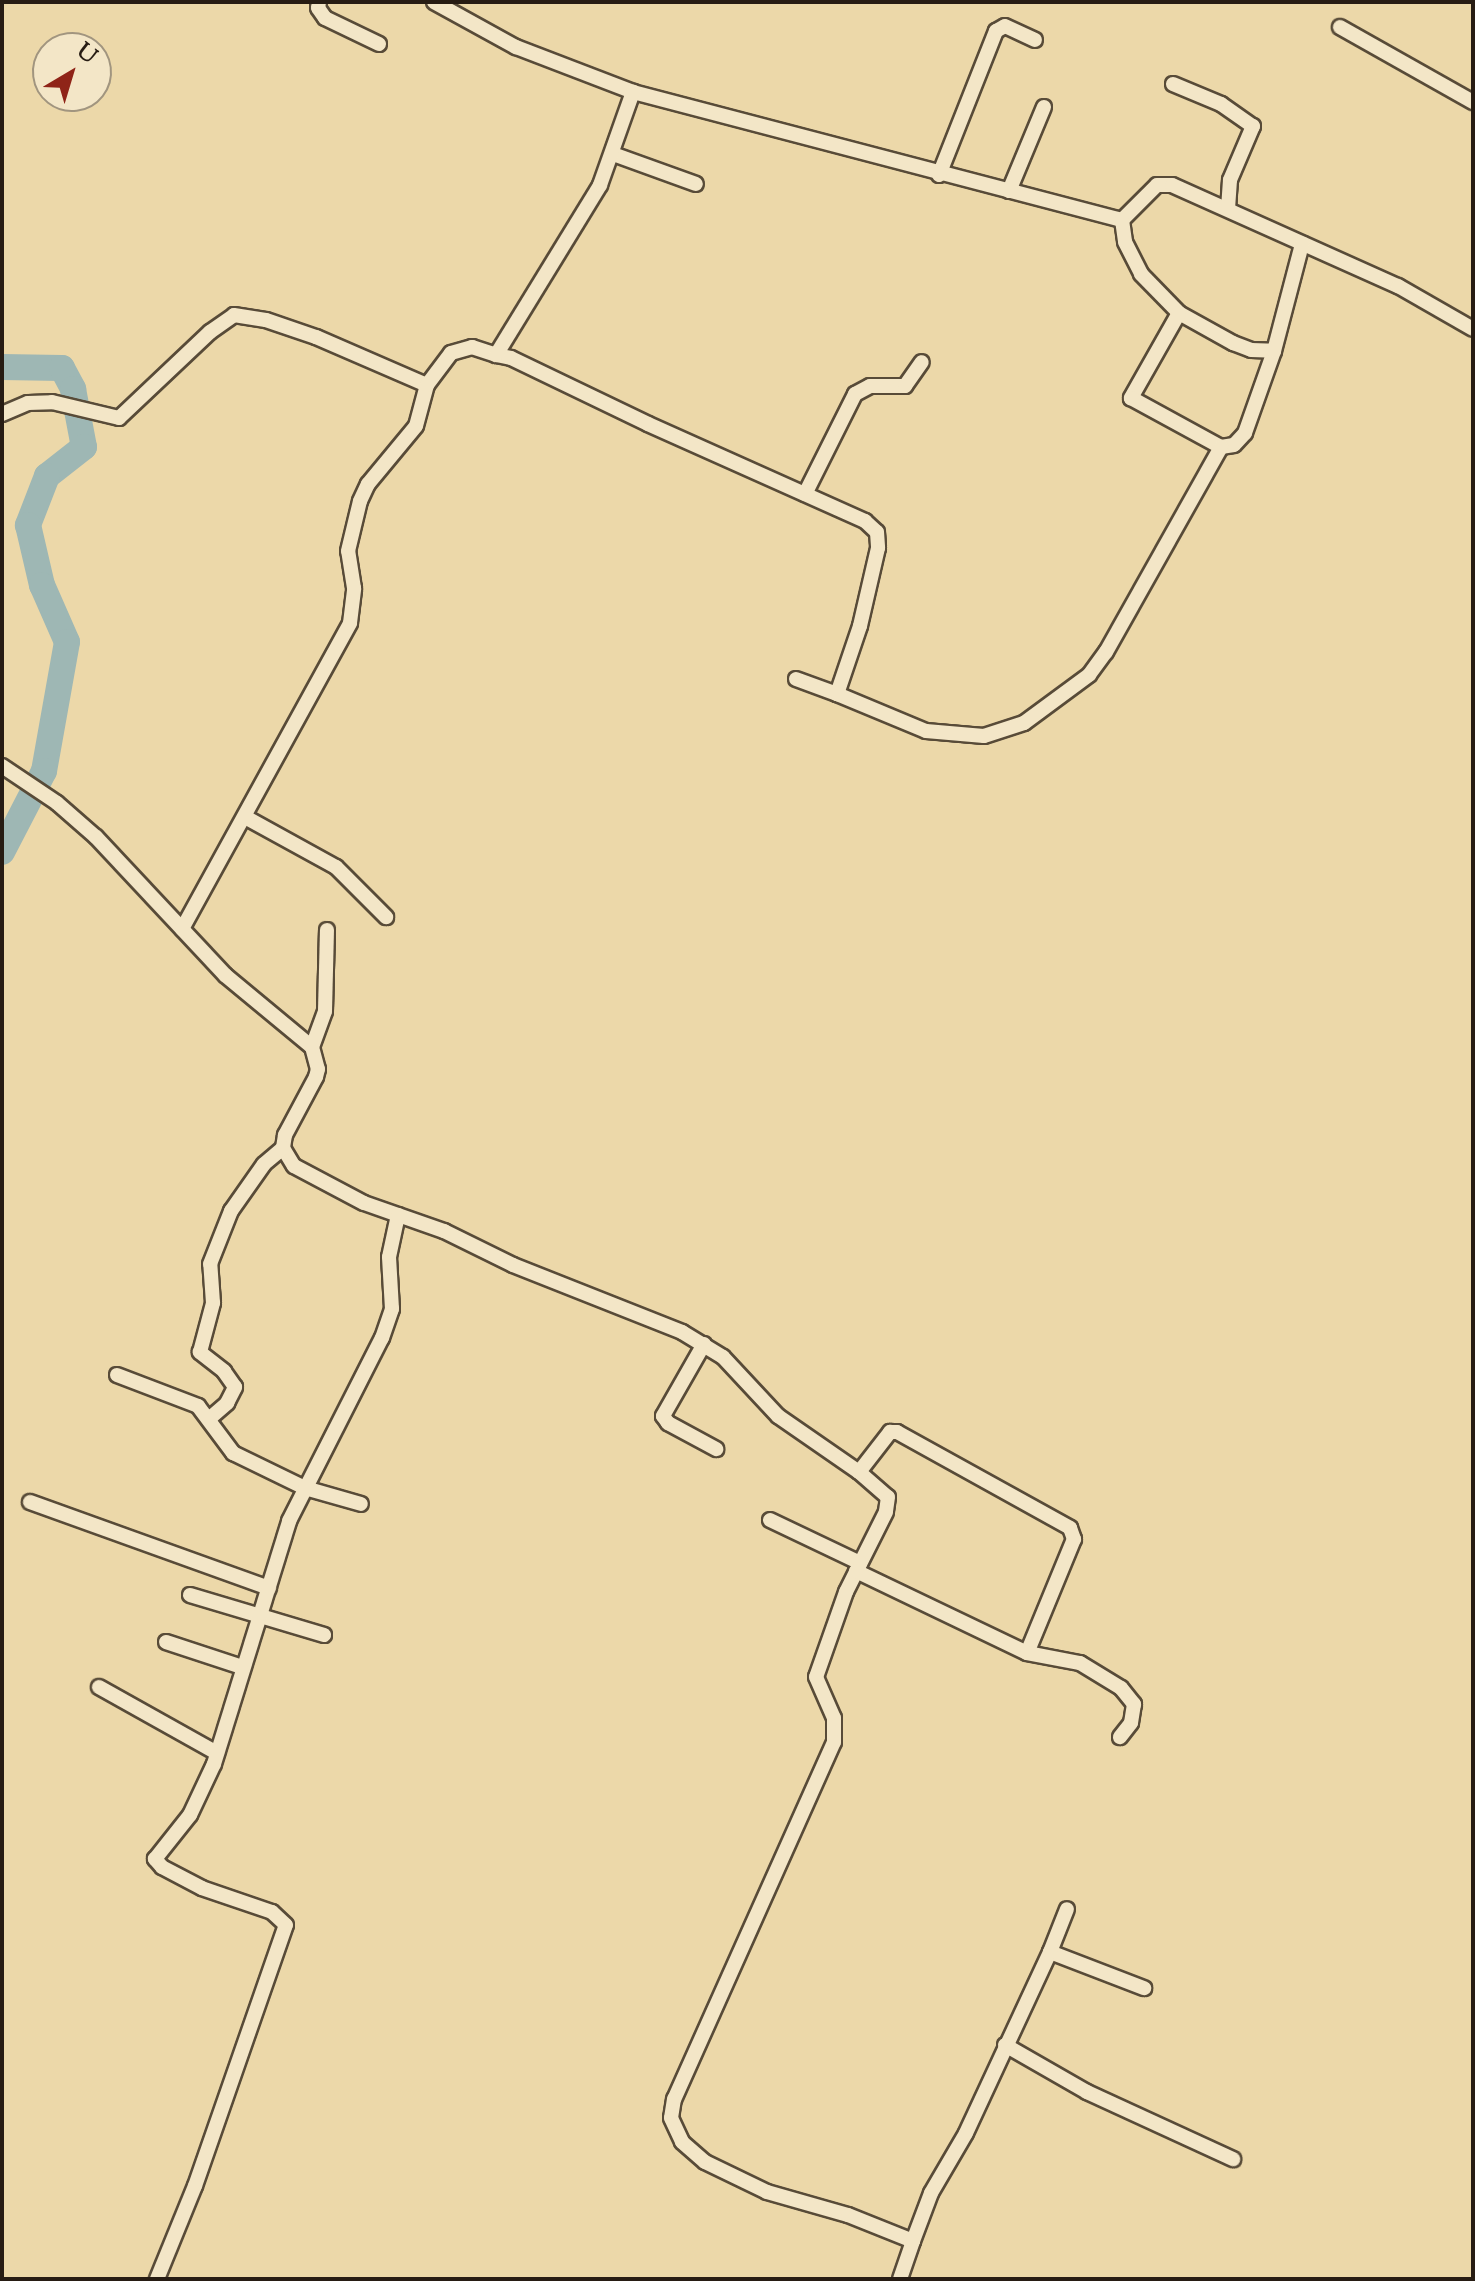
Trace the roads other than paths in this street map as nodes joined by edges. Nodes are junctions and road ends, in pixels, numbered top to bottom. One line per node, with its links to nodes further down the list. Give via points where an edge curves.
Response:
1 (319, 2): 5 (street, via 325,18)
2 (434, 2): 7 (street, via 516,47)
3 (1340, 27): 8 (street)
4 (1035, 40): 11 (street, via 1005,26 996,31)
5 (379, 44)
6 (1173, 84): 14 (street, via 1221,104 1253,126 1230,180)
7 (633, 92): 10 (street); 11 (street)
8 (1473, 102)
9 (1044, 107): 13 (street)
10 (613, 154): 12 (street); 20 (street, via 576,228)
11 (939, 175): 13 (street)
12 (696, 184)
13 (1009, 191): 15 (street)
14 (1228, 208): 15 (street, via 1164,183); 16 (street)
15 (1122, 220): 17 (street, via 1125,242 1141,274)
16 (1302, 244): 18 (street, via 1398,286); 19 (street)
17 (1179, 313): 19 (street, via 1251,350); 24 (street, via 1131,398)
18 (1473, 329)
19 (1274, 351): 24 (street, via 1245,433 1234,445)
20 (496, 355): 22 (street, via 463,348 451,353); 25 (street)
21 (922, 362): 25 (street, via 905,386 870,386 855,394)
22 (427, 385): 23 (street, via 316,337 234,315 119,418 74,406 28,403); 29 (street, via 416,426 360,501 348,551 354,588 350,623)
23 (2, 414)
24 (1221, 447): 27 (street, via 1098,664 1077,686 1024,723 984,736 926,731)
25 (805, 494): 27 (street, via 865,521 877,532 872,576)
26 (796, 679): 27 (street)
27 (837, 694)
28 (2, 766): 31 (street, via 96,837)
29 (245, 817): 30 (street, via 336,867); 31 (street)
30 (386, 917)
31 (182, 929): 33 (street, via 225,975)
32 (327, 930): 33 (street, via 325,1011)
33 (312, 1047): 34 (street, via 316,1077)
34 (283, 1148): 35 (street, via 304,1173); 38 (street, via 243,1191 213,1255 213,1303 200,1352 235,1387)
35 (398, 1215): 36 (street); 41 (street, via 389,1257 392,1309)
36 (704, 1344): 39 (street, via 663,1416); 40 (street, via 778,1416)
37 (117, 1375): 38 (street, via 186,1400)
38 (210, 1418): 41 (street, via 233,1453)
39 (716, 1449)
40 (859, 1472): 45 (street, via 889,1503); 51 (street, via 890,1432 897,1432 1070,1528 1074,1539)
41 (305, 1488): 43 (street); 46 (street, via 281,1542)
42 (30, 1502): 46 (street)
43 (361, 1504)
44 (770, 1520): 45 (street)
45 (858, 1567): 51 (street); 61 (street, via 816,1677 834,1718 831,1749 674,2099 671,2118 682,2142 705,2162 767,2192)
46 (269, 1588): 48 (street)
47 (190, 1595): 48 (street)
48 (260, 1617): 49 (street); 52 (street)
49 (324, 1635)
50 (166, 1642): 52 (street)
51 (1027, 1653): 54 (street, via 1080,1663 1128,1694 1134,1713)
52 (242, 1667): 55 (street)
53 (99, 1687): 55 (street)
54 (1120, 1737)
55 (217, 1753): 62 (street, via 190,1815 155,1859 202,1888 272,1912 286,1925)
56 (1067, 1909): 57 (street)
57 (1050, 1952): 58 (street); 59 (street)
58 (1144, 1988)
59 (1005, 2045): 60 (street, via 1087,2092); 61 (street, via 966,2133 931,2193)
60 (1233, 2159)
61 (913, 2241): 63 (street)
62 (157, 2279)
63 (900, 2279)

